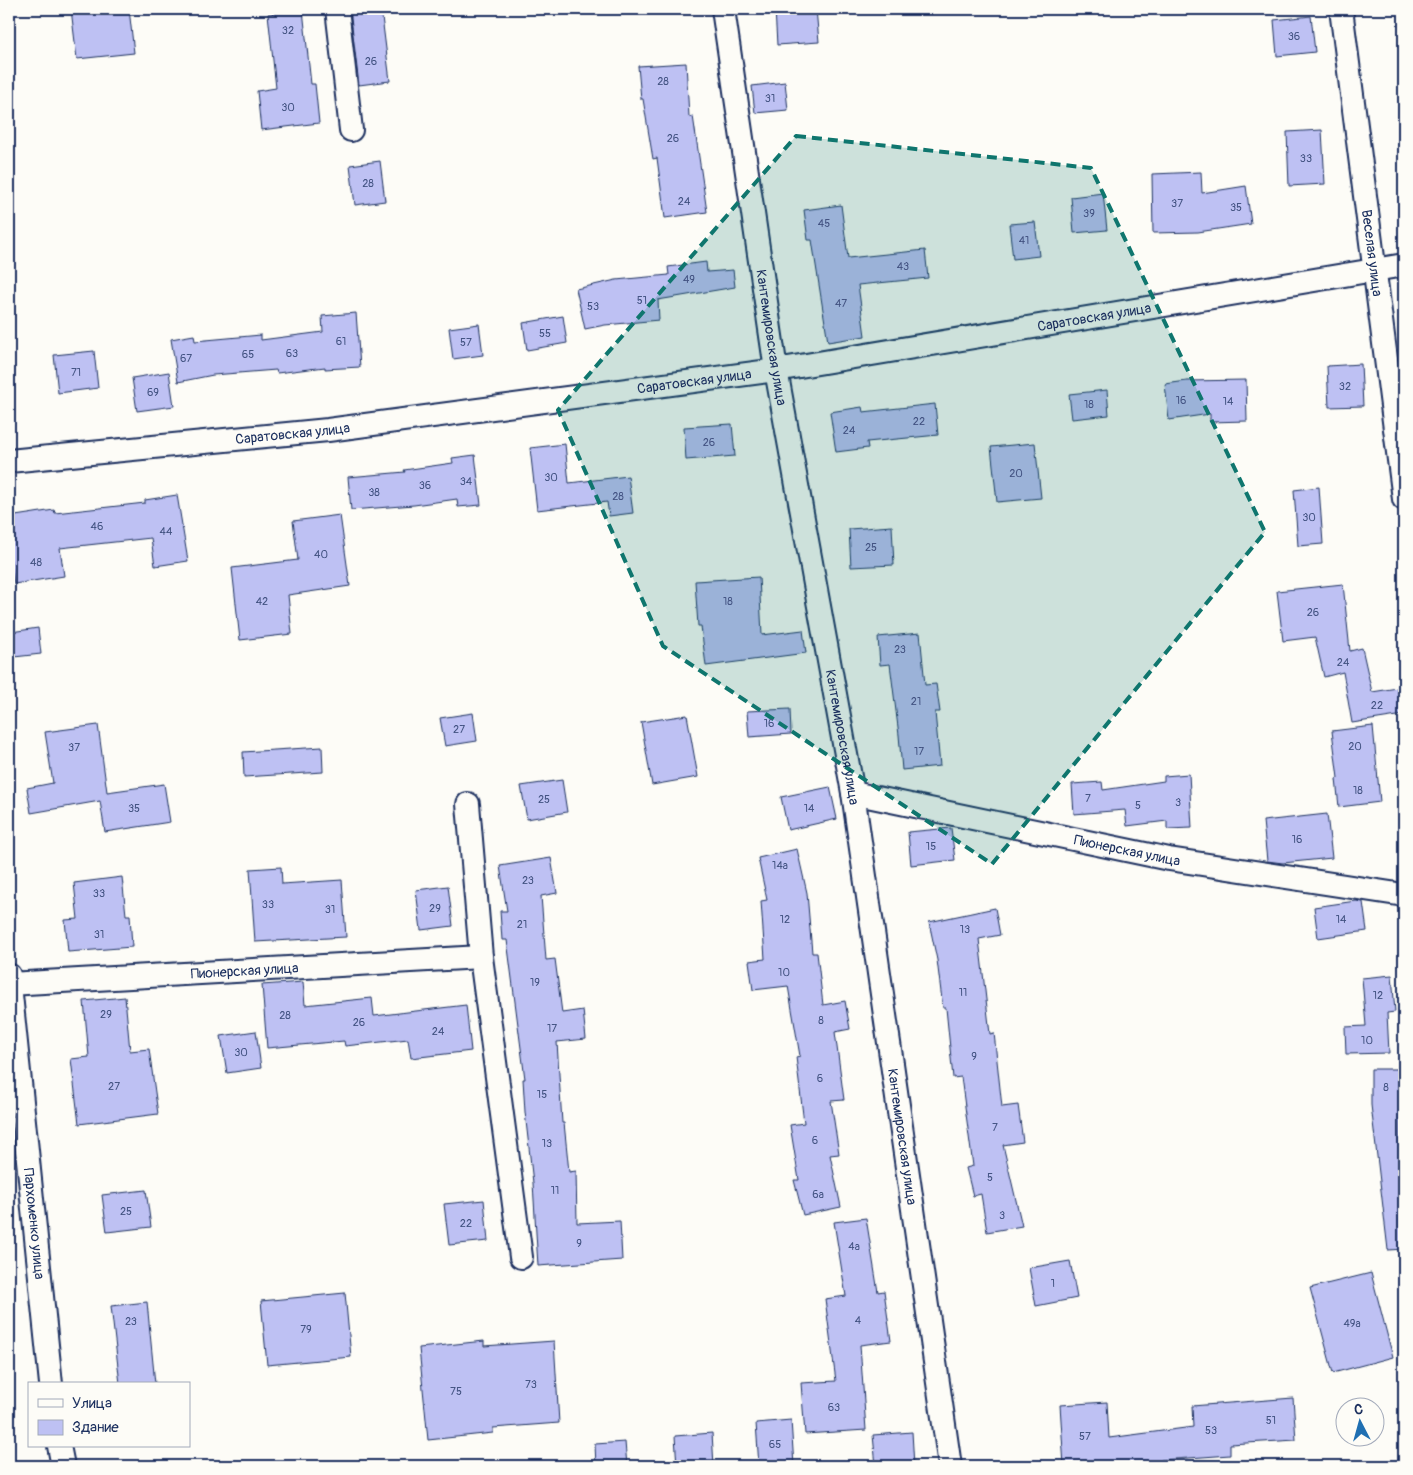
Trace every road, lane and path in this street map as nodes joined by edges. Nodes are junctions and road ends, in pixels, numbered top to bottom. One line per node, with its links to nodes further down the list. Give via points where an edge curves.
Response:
1 (337, 9): 4 (street)
2 (723, 9): 7 (street, Кантемировская улица)
3 (1342, 9): 6 (street, Веселая улица)
4 (351, 130)
5 (1404, 265): 6 (street, Саратовская улица)
6 (1375, 269): 7 (street, Саратовская улица); 9 (street, Веселая улица)
7 (776, 370): 8 (street, Саратовская улица, via 328,430); 10 (street, Кантемировская улица)
8 (9, 460)
9 (1404, 499)
10 (853, 793): 12 (street, Пионерская улица, via 1168,859); 19 (street, Кантемировская улица)
11 (468, 804): 13 (street)
12 (1404, 895)
13 (481, 957): 14 (street, Пионерская улица); 15 (street)
14 (9, 981): 16 (street, Пархоменко улица)
15 (522, 1257)
16 (51, 1382)
17 (60, 1448): 18 (street)
18 (64, 1466)
19 (950, 1466)

